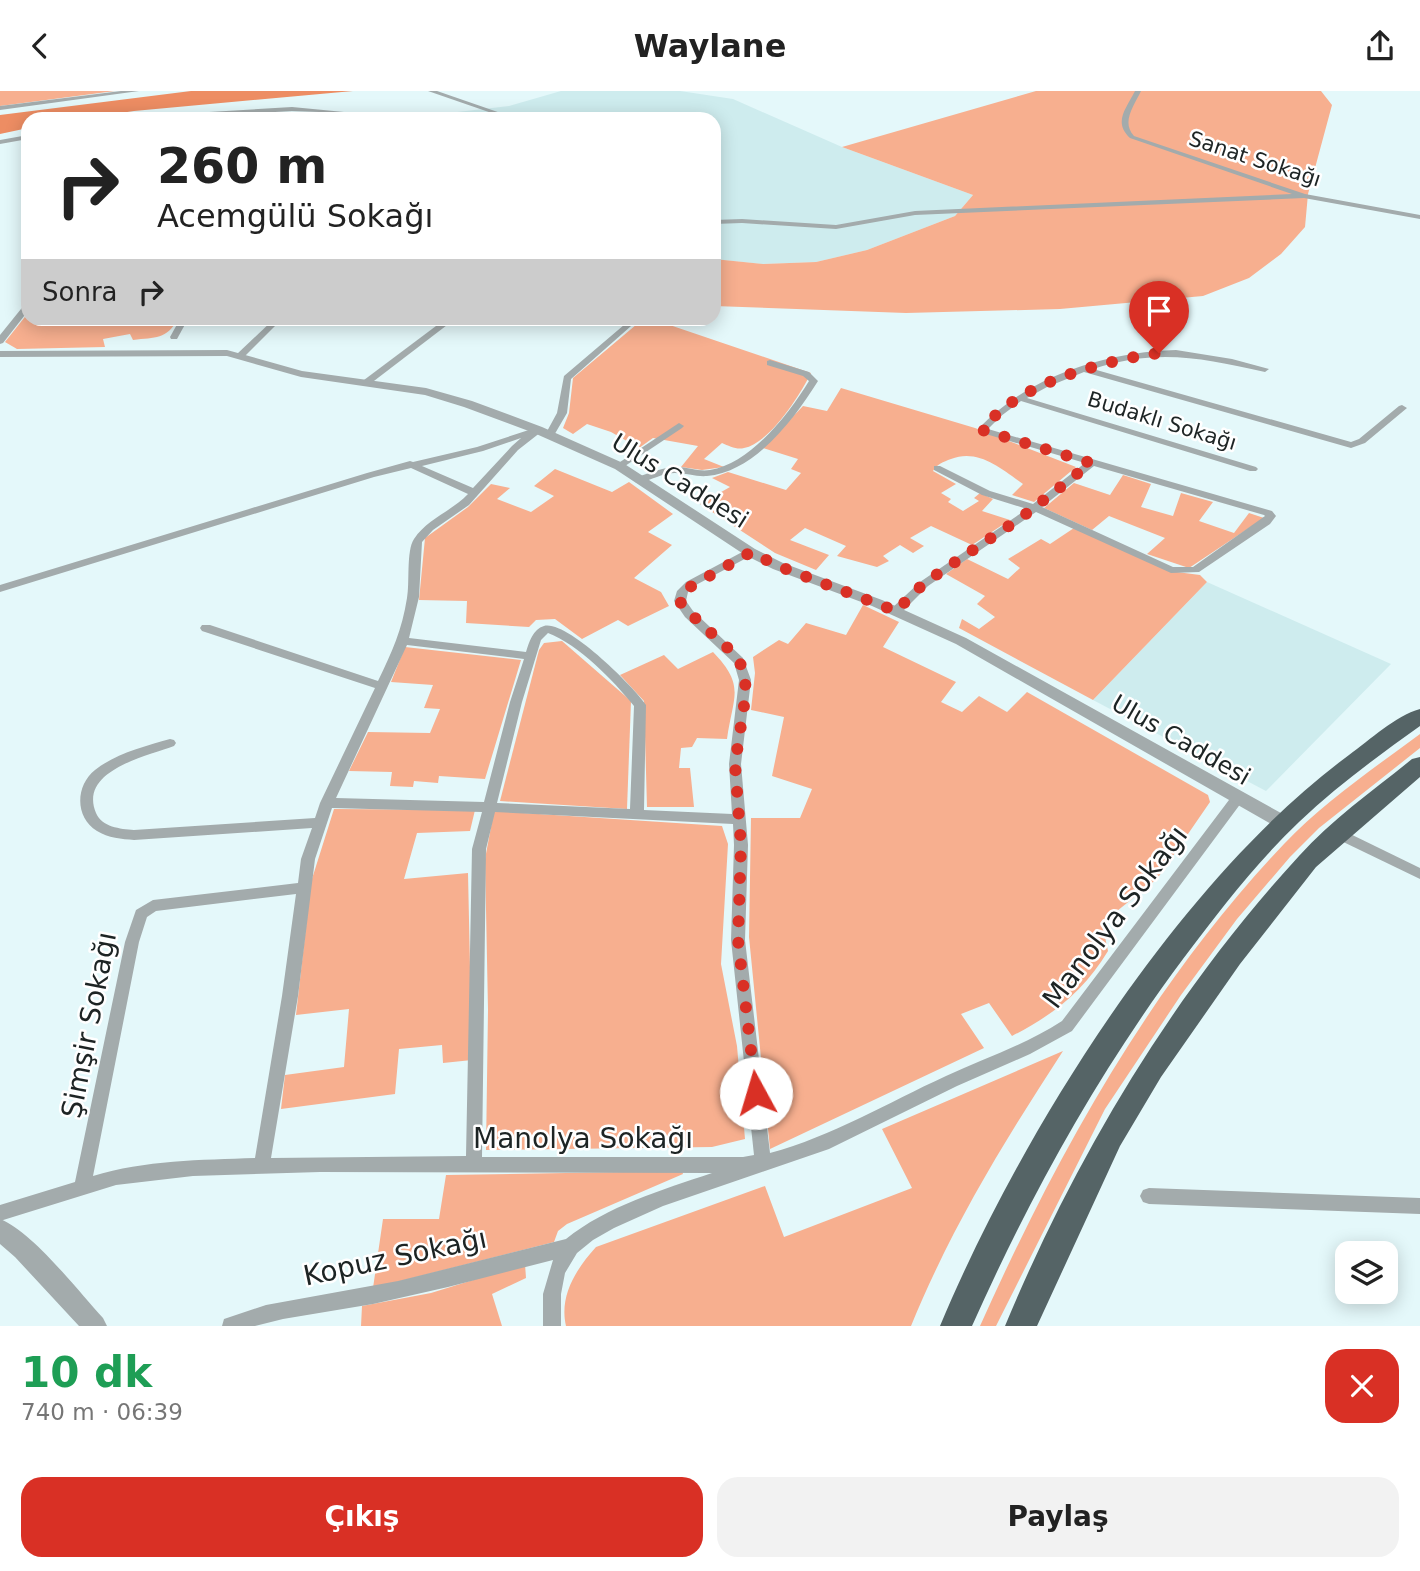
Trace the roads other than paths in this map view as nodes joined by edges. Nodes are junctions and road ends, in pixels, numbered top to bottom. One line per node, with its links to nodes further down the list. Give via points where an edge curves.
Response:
1 (136, 91): 4 (street)
2 (431, 91): 7 (street)
3 (1138, 91): 10 (street, Sanat Sokağı, via 1125,120 1125,130 1132,137)
4 (0, 108)
5 (271, 112): 6 (street)
6 (331, 112)
7 (494, 112)
8 (21, 138): 9 (street)
9 (0, 142)
10 (1304, 196): 11 (street, Sanat Sokağı); 12 (street, via 915,213 836,227)
11 (1420, 217)
12 (721, 222)
13 (21, 315): 19 (street)
14 (180, 326): 18 (street)
15 (271, 326): 21 (street)
16 (442, 326): 25 (street)
17 (627, 326): 29 (street, via 566,378 562,413)
18 (174, 337)
19 (0, 341)
20 (0, 354): 21 (street, Ulus Caddesi, via 201,351)
21 (240, 356): 25 (street, Ulus Caddesi, via 301,374)
22 (770, 363): 35 (street, via 814,381 759,446 723,470 673,470)
23 (1265, 369): 24 (street, Budaklı Sokağı, via 1159,353)
24 (1086, 370): 26 (street, Budaklı Sokağı); 27 (street, Budaklı Sokağı, via 1351,445)
25 (367, 382): 29 (street, Ulus Caddesi, via 443,396)
26 (1019, 398): 30 (street, Budaklı Sokağı, via 982,430); 34 (street, Budaklı Sokağı)
27 (1402, 408)
28 (679, 426): 32 (street)
29 (544, 432): 31 (street); 32 (street, Ulus Caddesi); 36 (street, via 515,448)
30 (1091, 463): 37 (street); 37 (street, Budaklı Sokağı, via 1271,516 1204,566 1183,571 1155,563)
31 (410, 464): 36 (street); 39 (street)
32 (619, 466): 35 (street, Ulus Caddesi)
33 (937, 468): 37 (street, Budaklı Sokağı, via 986,493)
34 (1254, 469)
35 (639, 479): 38 (street, Ulus Caddesi)
36 (475, 493): 42 (street, via 417,542 413,597)
37 (1035, 507): 40 (street, via 924,583)
38 (751, 552): 40 (street, Ulus Caddesi); 52 (street, via 690,584 680,601 744,669 746,693 735,764)
39 (0, 589)
40 (896, 611): 48 (street, Ulus Caddesi, via 987,655)
41 (206, 628): 44 (street)
42 (403, 641): 43 (street); 44 (street)
43 (530, 656): 50 (street); 51 (street, via 539,633 555,630 640,705)
44 (382, 686): 49 (street)
45 (1420, 716): 54 (highway, via 1342,772)
46 (170, 743): 53 (street, via 98,774 91,782 87,808 97,825 113,833 134,835)
47 (1420, 765): 55 (highway)
48 (1237, 799): 54 (street, Ulus Caddesi); 58 (street, Manolya Sokağı, via 1067,1026 1034,1046 822,1142)
49 (327, 803): 50 (street); 53 (street)
50 (487, 807): 51 (street); 60 (street, via 477,884)
51 (637, 813): 52 (street)
52 (740, 819): 58 (street, via 738,940)
53 (319, 823): 57 (street)
54 (1283, 823): 70 (highway, via 1236,874 1120,1024 1024,1183)
55 (1338, 832): 56 (street); 71 (highway, via 1284,890 1151,1069 1104,1148)
56 (1420, 874)
57 (303, 888): 59 (street); 61 (street, Şimşir Sokağı, via 153,906 141,914)
58 (763, 1163): 60 (street, Manolya Sokağı); 66 (street, via 615,1219)
59 (262, 1164): 60 (street, Manolya Sokağı); 61 (street, Manolya Sokağı, via 136,1174)
60 (474, 1165)
61 (83, 1186): 64 (street, Manolya Sokağı)
62 (1149, 1196): 63 (street)
63 (1420, 1206)
64 (0, 1213)
65 (0, 1230): 67 (street)
66 (572, 1246): 68 (street, Kopuz Sokağı, via 427,1284 282,1308); 69 (street, via 559,1267 552,1292)
67 (95, 1326)
68 (232, 1326)
69 (552, 1326)
70 (956, 1326)
71 (1021, 1326)

